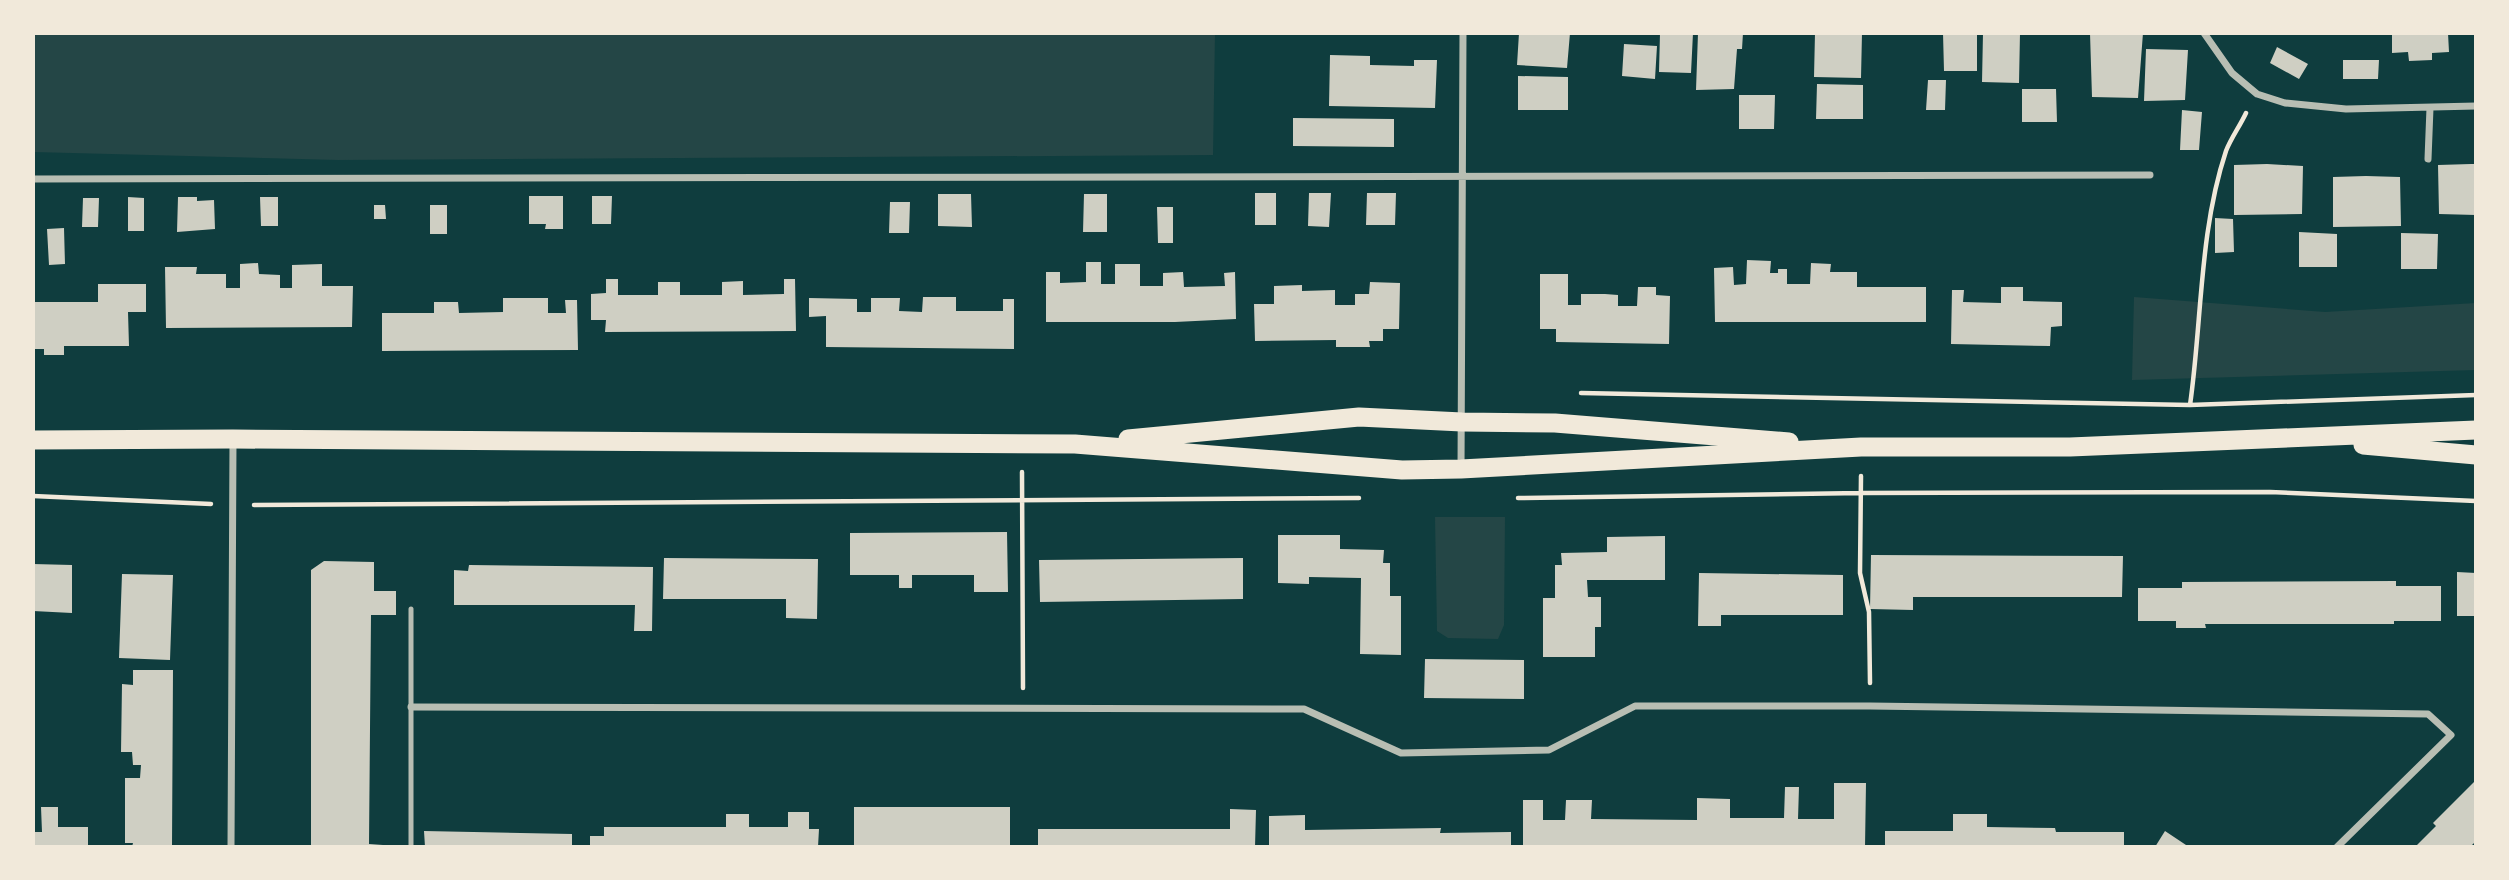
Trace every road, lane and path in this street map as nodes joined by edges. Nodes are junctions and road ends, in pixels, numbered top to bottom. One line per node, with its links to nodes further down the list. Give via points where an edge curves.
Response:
1 (1463, 33): 7 (street)
2 (2204, 33): 3 (street, via 2232,72)
3 (2257, 94): 5 (street, via 2284,103 2346,109); 11 (path, via 2227,150 2209,220)
4 (2476, 106): 5 (street)
5 (2430, 108): 6 (street)
6 (2428, 159)
7 (1462, 176): 8 (street); 9 (street); 12 (street)
8 (2150, 176)
9 (33, 179)
10 (2476, 395): 11 (path)
11 (2190, 405): 13 (path, via 1555,393)
12 (1462, 422): 13 (highway); 19 (highway, via 1359,417); 23 (street)
13 (1555, 423): 20 (highway)
14 (2476, 430): 16 (highway)
15 (233, 439): 17 (highway); 18 (highway); 31 (street)
16 (2292, 439): 20 (highway, via 2070,447); 21 (highway)
17 (33, 440)
18 (1022, 443): 19 (highway); 29 (path)
19 (1075, 444): 23 (highway, via 1402,470)
20 (1861, 447): 22 (highway); 24 (path)
21 (2476, 455)
22 (1553, 465): 23 (highway); 26 (path)
23 (1461, 470)
24 (1861, 493): 26 (path); 30 (path, via 2270,492); 33 (path, via 1860,573 1869,612)
25 (33, 496): 31 (path)
26 (1555, 497): 28 (path)
27 (1365, 498): 29 (path)
28 (1516, 498)
29 (1022, 499): 31 (path); 35 (path)
30 (2476, 501)
31 (233, 505): 36 (street)
32 (411, 609): 34 (lane)
33 (1870, 706): 35 (street, via 1635,706 1549,750 1401,753 1304,709); 38 (street, via 2428,715 2451,735)
34 (411, 707): 35 (street); 37 (lane)
35 (1023, 708)
36 (232, 847)
37 (411, 847)
38 (2337, 847)

